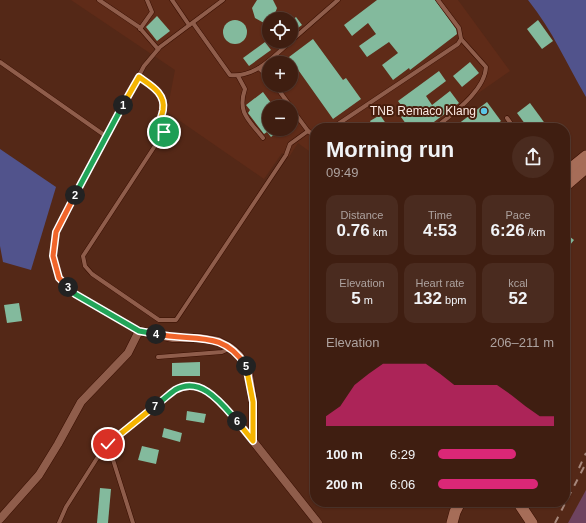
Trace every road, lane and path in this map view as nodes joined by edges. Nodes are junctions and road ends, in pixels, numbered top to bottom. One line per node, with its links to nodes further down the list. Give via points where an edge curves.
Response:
1 (99, 0): 10 (lane)
2 (147, 0): 10 (lane, via 152,12)
3 (172, 0): 9 (lane)
4 (223, 0): 9 (lane)
5 (329, 0): 8 (lane)
6 (338, 0): 8 (lane)
7 (438, 0): 12 (lane, via 459,28)
8 (332, 5): 11 (lane)
9 (191, 24): 14 (lane); 18 (lane, via 230,75)
10 (140, 29): 14 (lane)
11 (298, 35)
12 (462, 38): 22 (lane, via 458,44); 23 (lane, via 486,67 486,74 467,102)
13 (283, 48): 16 (lane)
14 (158, 49): 19 (lane, via 144,66)
15 (0, 62): 26 (lane)
16 (259, 68): 17 (lane); 18 (lane)
17 (262, 71)
18 (238, 76): 27 (lane, via 245,89 242,100 243,113)
19 (139, 77): 25 (lane, via 156,88 163,98 159,125 164,132 83,256 84,266 92,274 159,320 176,320 286,155 290,144); 26 (lane)
20 (298, 117): 25 (lane)
21 (507, 118): 24 (lane)
22 (340, 123)
23 (441, 123)
24 (510, 123)
25 (308, 131)
26 (107, 137): 32 (lane, via 56,232 53,256 59,278 75,294)
27 (263, 138)
28 (586, 156): 30 (main road)
29 (586, 168): 31 (main road)
30 (570, 169)
31 (570, 182)
32 (139, 331): 33 (street, via 173,338 218,341); 39 (street, via 128,353 81,402 39,475)
33 (231, 348): 34 (lane, via 222,352); 35 (street, via 248,369 253,402)
34 (158, 357)
35 (253, 441): 36 (lane, via 215,396 201,388 189,386 176,390); 42 (street)
36 (108, 444): 40 (lane, via 66,507); 41 (lane)
37 (458, 507): 43 (main road)
38 (521, 507): 44 (main road)
39 (0, 519)
40 (59, 523)
41 (133, 523)
42 (318, 523)
43 (452, 523)
44 (532, 523)

